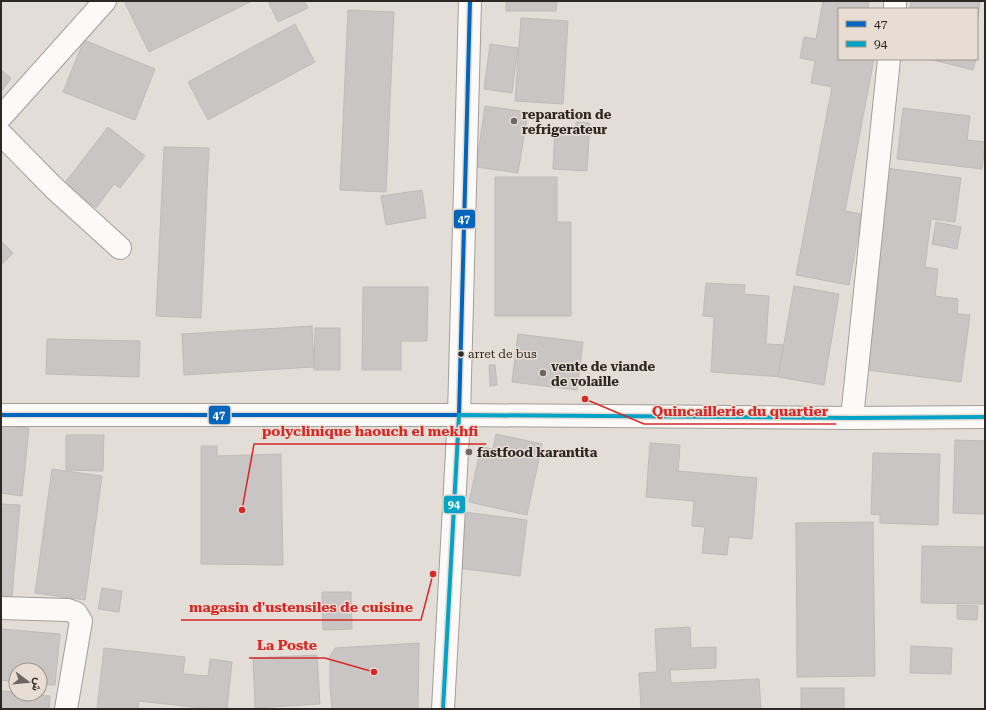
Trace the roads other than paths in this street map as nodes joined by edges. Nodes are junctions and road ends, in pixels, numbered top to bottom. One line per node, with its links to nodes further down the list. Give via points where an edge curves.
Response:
1 (105, 1): 4 (street)
2 (470, 1): 8 (street)
3 (889, 60): 10 (street)
4 (1, 117)
5 (1, 134): 6 (street, via 54,188)
6 (120, 248)
7 (1, 415): 8 (street)
8 (459, 415): 10 (street); 13 (street)
9 (985, 417): 10 (street)
10 (852, 418)
11 (1, 608): 12 (street, via 68,610 76,613 81,621)
12 (66, 709)
13 (443, 709)

